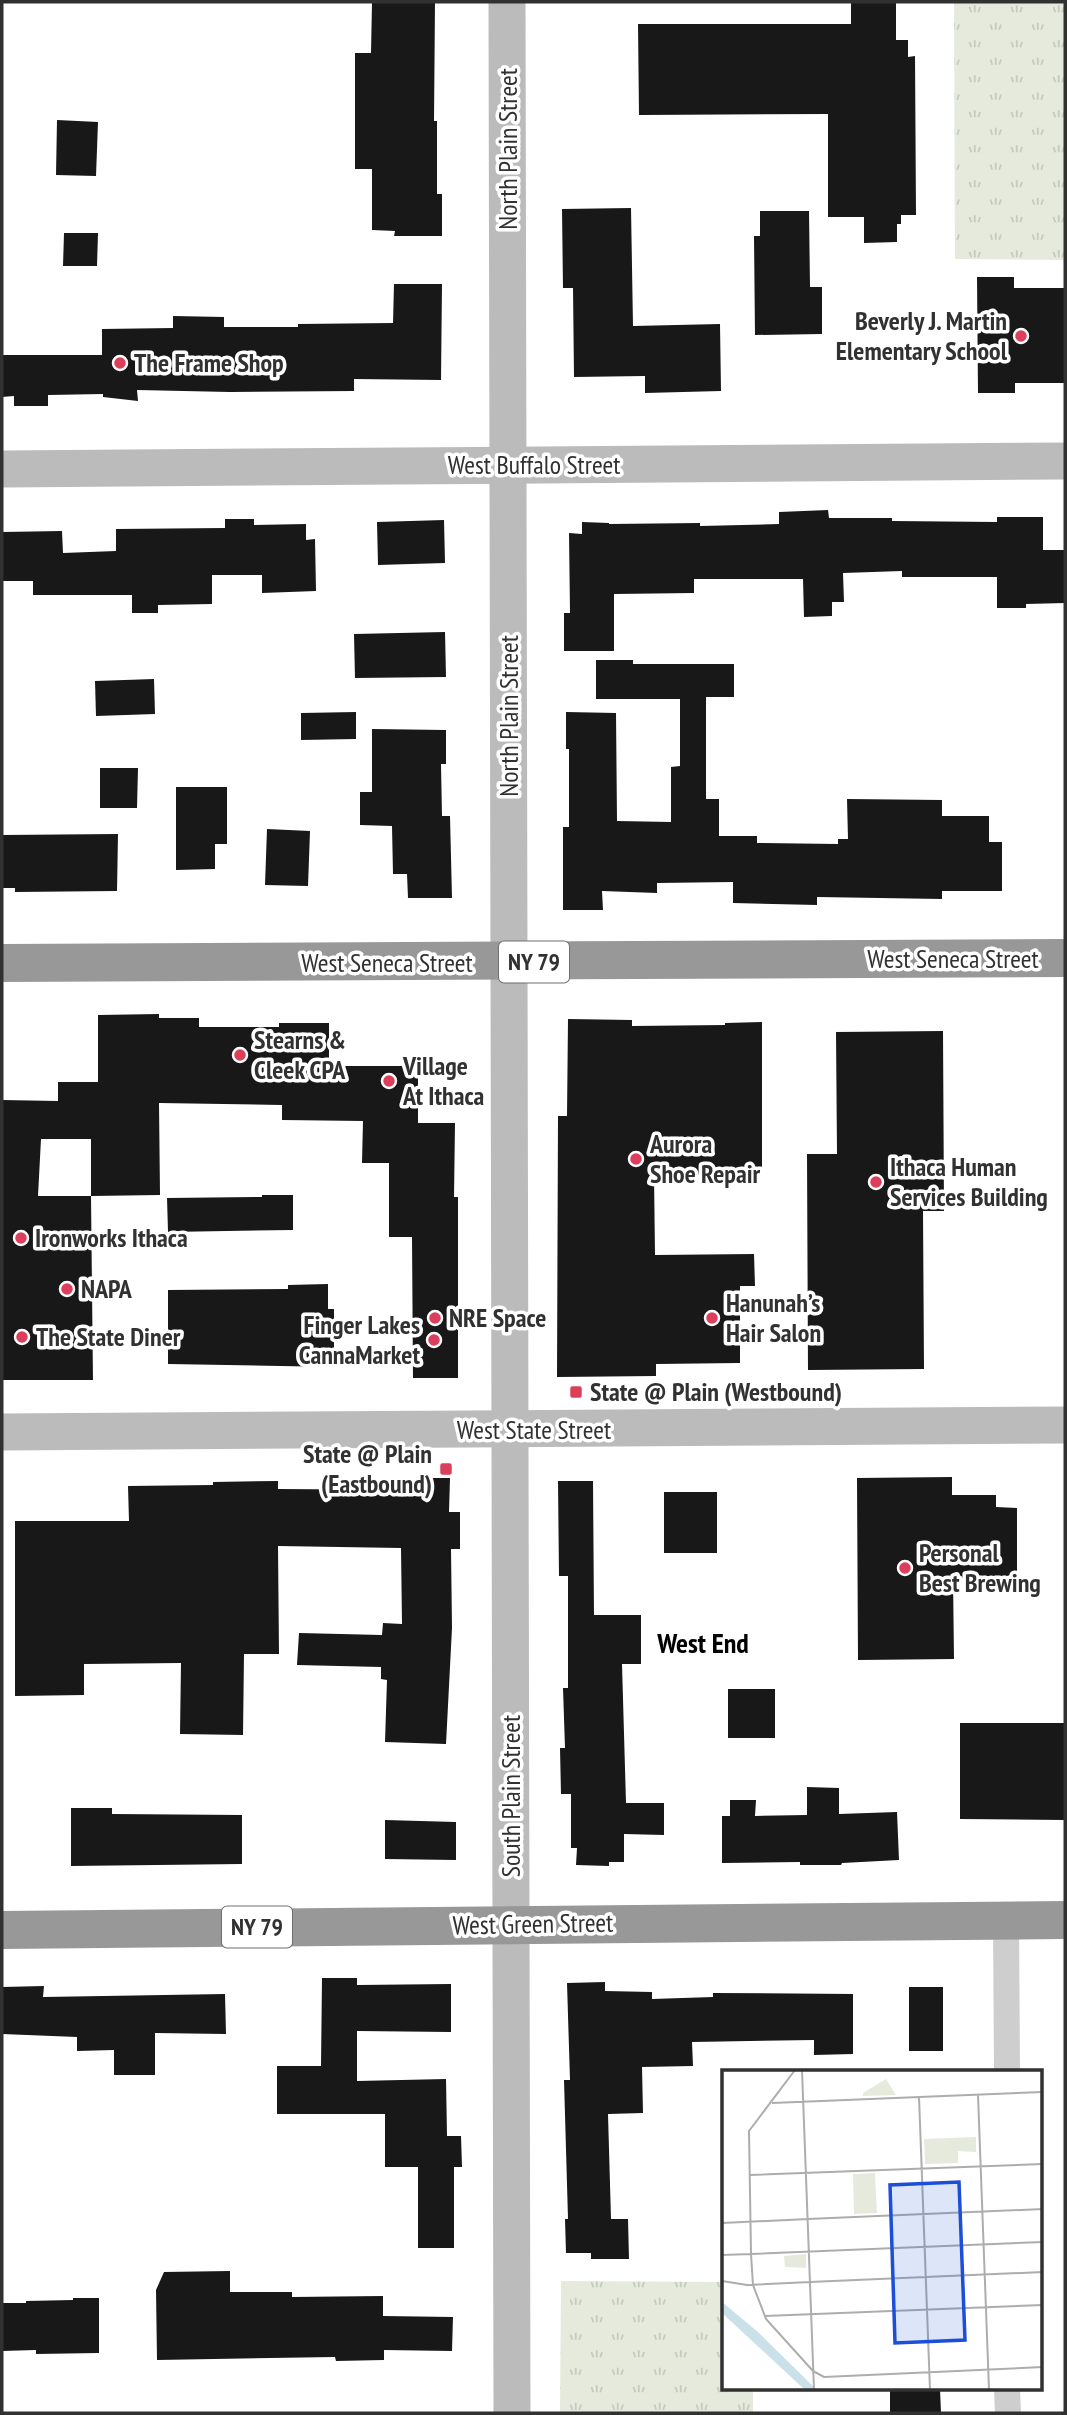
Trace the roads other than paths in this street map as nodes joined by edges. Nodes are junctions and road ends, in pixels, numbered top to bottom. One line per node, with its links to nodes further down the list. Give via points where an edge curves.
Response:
1 (507, 2): 3 (street, North Plain Street)
2 (1065, 461): 3 (street, West Buffalo Street)
3 (508, 466): 4 (street, West Buffalo Street); 6 (street, North Plain Street)
4 (2, 469)
5 (1065, 958): 6 (highway, West Seneca Street / NY 79)
6 (510, 962): 7 (highway, West Seneca Street / NY 79); 9 (street, North Plain Street)
7 (2, 963)
8 (1065, 1426): 9 (street, West State Street)
9 (511, 1430): 10 (street, West State Street); 13 (street, South Plain Street)
10 (2, 1433)
11 (1006, 1920): 12 (highway, West Green Street / NY 79); 13 (highway, West Green Street / NY 79); 15 (street)
12 (1065, 1920)
13 (512, 1924): 14 (highway, West Green Street / NY 79); 17 (street, South Plain Street)
14 (2, 1930)
15 (1007, 2070)
16 (1007, 2390): 18 (street)
17 (512, 2413)
18 (1007, 2413)

